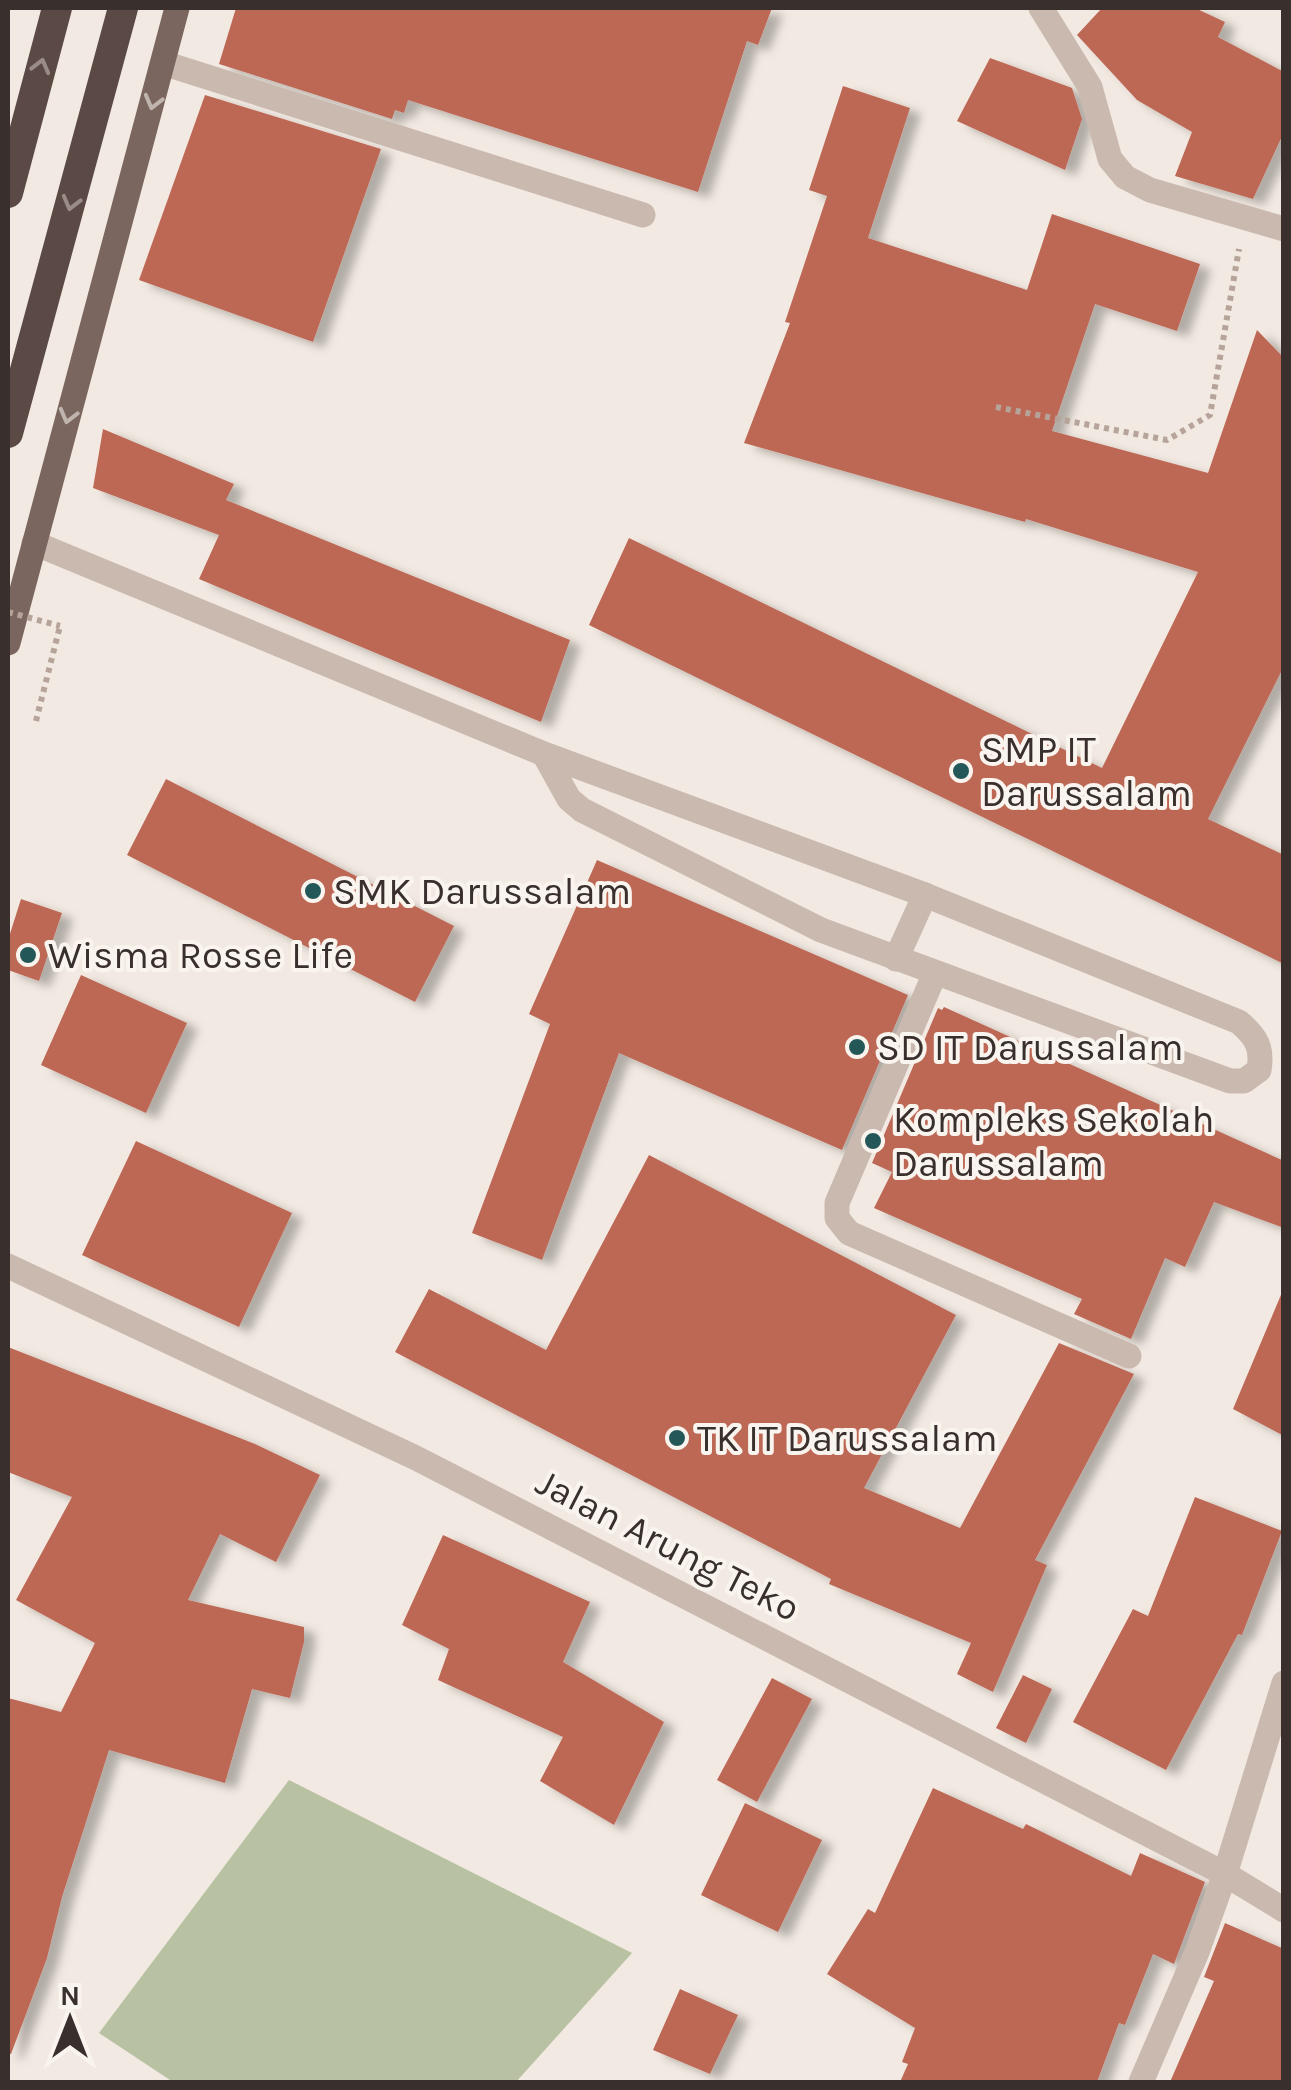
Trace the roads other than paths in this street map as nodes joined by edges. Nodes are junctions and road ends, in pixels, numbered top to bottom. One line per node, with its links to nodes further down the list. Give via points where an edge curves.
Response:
1 (57, 8): 6 (highway, one-way to 1)
2 (123, 8): 9 (highway, one-way to 9)
3 (177, 8): 5 (main road)
4 (1042, 8): 8 (street, via 1090,87 1110,159 1125,176 1150,190)
5 (163, 63): 7 (street); 10 (main road, one-way to 10)
6 (8, 192)
7 (643, 215)
8 (1284, 229)
9 (8, 433)
10 (34, 543): 11 (main road); 12 (street)
11 (8, 643)
12 (544, 754): 13 (street); 14 (street, via 582,810 821,930)
13 (924, 895): 14 (street); 15 (street, via 1239,1022 1256,1037 1259,1070 1244,1082 1230,1082)
14 (896, 959): 15 (street)
15 (935, 973): 17 (street, via 837,1203 837,1218 849,1232)
16 (8, 1266): 19 (street, Jalan Arung Teko, via 416,1458)
17 (1129, 1356)
18 (1284, 1683): 19 (street)
19 (1224, 1874): 20 (street, Jalan Arung Teko); 21 (street)
20 (1284, 1910)
21 (1141, 2082)

